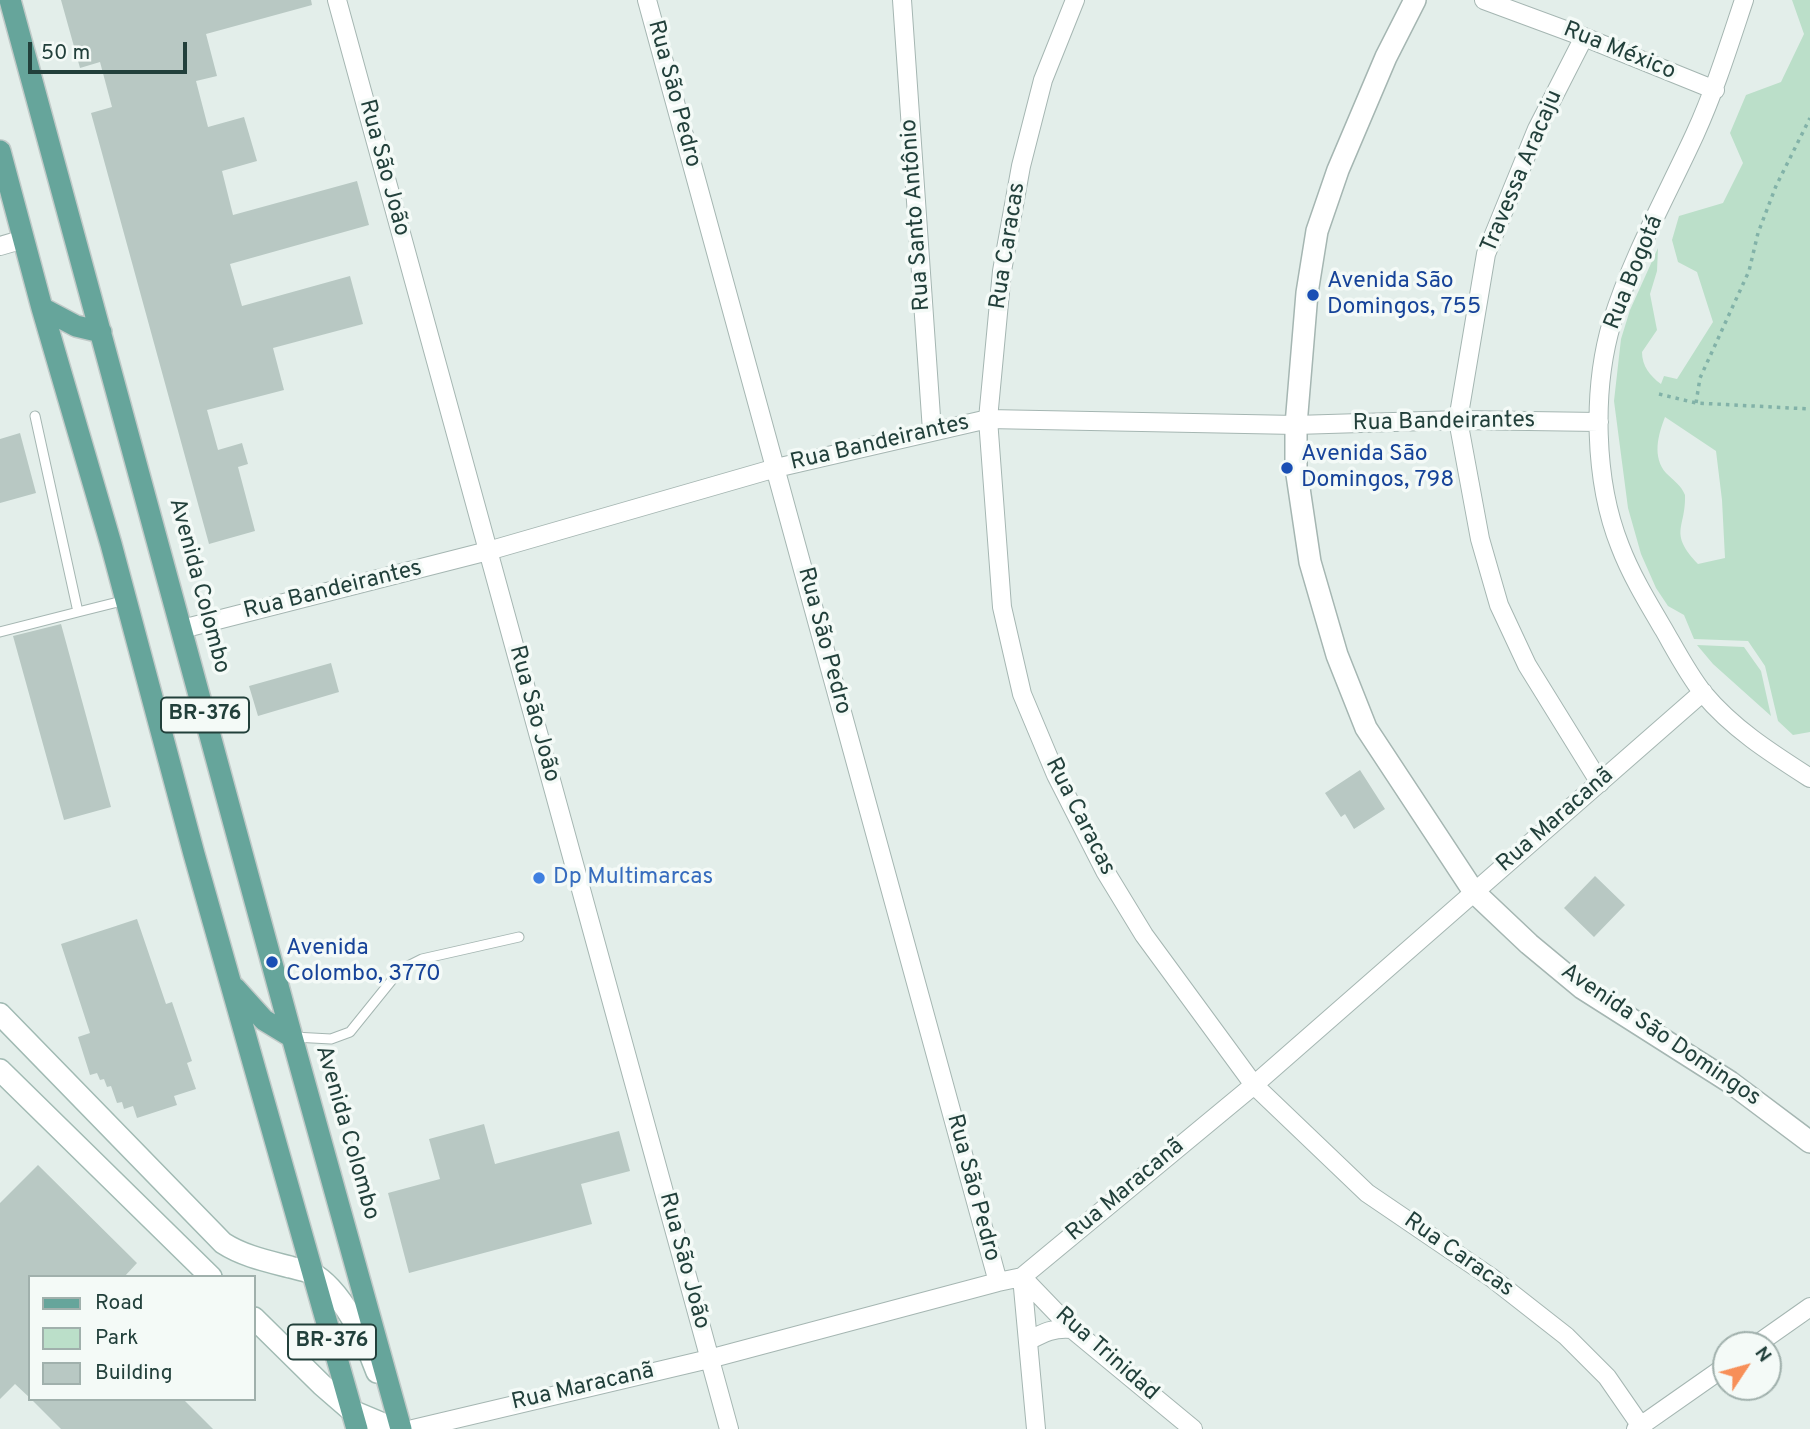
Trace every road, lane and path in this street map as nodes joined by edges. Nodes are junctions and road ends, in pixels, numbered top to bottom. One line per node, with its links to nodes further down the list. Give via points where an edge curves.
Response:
1 (10, 0): 16 (main road, Avenida Colombo / BR-376)
2 (337, 0): 27 (street, Rua São João)
3 (647, 0): 26 (street, Rua São Pedro)
4 (902, 0): 25 (street, Rua Santo Antônio)
5 (1076, 0): 21 (street, Rua Caracas, via 1043,80 1021,166 1002,271)
6 (1415, 0): 24 (street, Avenida São Domingos, via 1338,170 1317,231)
7 (1484, 0): 9 (street, Rua México)
8 (1744, 0): 10 (street, Rua Bogotá)
9 (1584, 37): 10 (street, Rua México); 22 (street, Travessa Aracaju, via 1537,129 1486,254)
10 (1715, 90): 23 (street, Rua Bogotá, via 1612,323)
11 (1810, 118): 18 (path, via 1776,186 1749,271 1700,378)
12 (0, 151): 13 (main road, BR-376)
13 (24, 239): 14 (street); 15 (main road, BR-376)
14 (0, 246)
15 (42, 308): 16 (main road, via 76,326); 28 (main road, BR-376)
16 (101, 332): 30 (main road, Avenida Colombo / BR-376)
17 (1659, 394): 18 (path)
18 (1696, 403): 19 (path)
19 (1810, 409)
20 (35, 416): 29 (lane)
21 (988, 419): 24 (street, Rua Bandeirantes); 25 (street, Rua Bandeirantes); 41 (street, Rua Caracas, via 1002,607 1021,694 1105,871 1144,934)
22 (1458, 421): 23 (street, Rua Bandeirantes); 24 (street, Rua Bandeirantes); 34 (street, Travessa Aracaju, via 1480,539 1499,605 1527,665)
23 (1599, 422): 32 (street, Rua Bogotá, via 1606,503 1620,546 1644,597)
24 (1296, 425): 35 (street, Avenida São Domingos, via 1296,468 1310,562 1337,655 1366,727)
25 (932, 431): 26 (street, Rua Bandeirantes)
26 (776, 468): 27 (street, Rua Bandeirantes); 46 (street, Rua São Pedro)
27 (488, 551): 30 (street, Rua Bandeirantes); 52 (street, Rua São João)
28 (127, 600): 29 (lane); 37 (main road, BR-376)
29 (78, 612): 31 (lane)
30 (182, 629): 39 (main road, Avenida Colombo / BR-376)
31 (0, 632)
32 (1703, 692): 33 (street, Rua Bogotá, via 1762,747); 34 (street, Rua Maracanã)
33 (1810, 778)
34 (1600, 783): 35 (street, Rua Maracanã)
35 (1474, 892): 41 (street, Rua Maracanã); 42 (street, Avenida São Domingos, via 1581,988 1730,1082)
36 (520, 937): 39 (lane, via 422,959 400,970 350,1032 331,1040)
37 (232, 984): 39 (main road, via 264,1020); 43 (main road, BR-376)
38 (0, 1014): 43 (street, via 223,1243 238,1253)
39 (292, 1037): 57 (main road, Avenida Colombo / BR-376)
40 (0, 1070): 44 (street)
41 (1254, 1085): 45 (street, Rua Maracanã); 55 (street, Rua Caracas, via 1367,1193 1492,1278 1566,1336 1607,1377)
42 (1810, 1142)
43 (312, 1273): 54 (main road, BR-376); 57 (street, via 351,1316)
44 (209, 1275)
45 (1022, 1277): 46 (street, Rua Maracanã); 49 (street, Rua Trinidad); 51 (street, Rua São Pedro)
46 (998, 1282): 52 (street, Rua Maracanã)
47 (1810, 1307): 50 (street)
48 (256, 1320): 54 (street)
49 (1072, 1329): 51 (street, via 1049,1330); 61 (street, Rua Trinidad)
50 (1776, 1331)
51 (1028, 1341): 60 (street, Rua São Pedro)
52 (709, 1359): 58 (street, Rua Maracanã); 59 (street, Rua São João)
53 (1712, 1376): 55 (street)
54 (355, 1420): 56 (street)
55 (1640, 1428)
56 (395, 1429)
57 (401, 1429)
58 (413, 1429)
59 (729, 1429)
60 (1036, 1429)
61 (1194, 1429)

